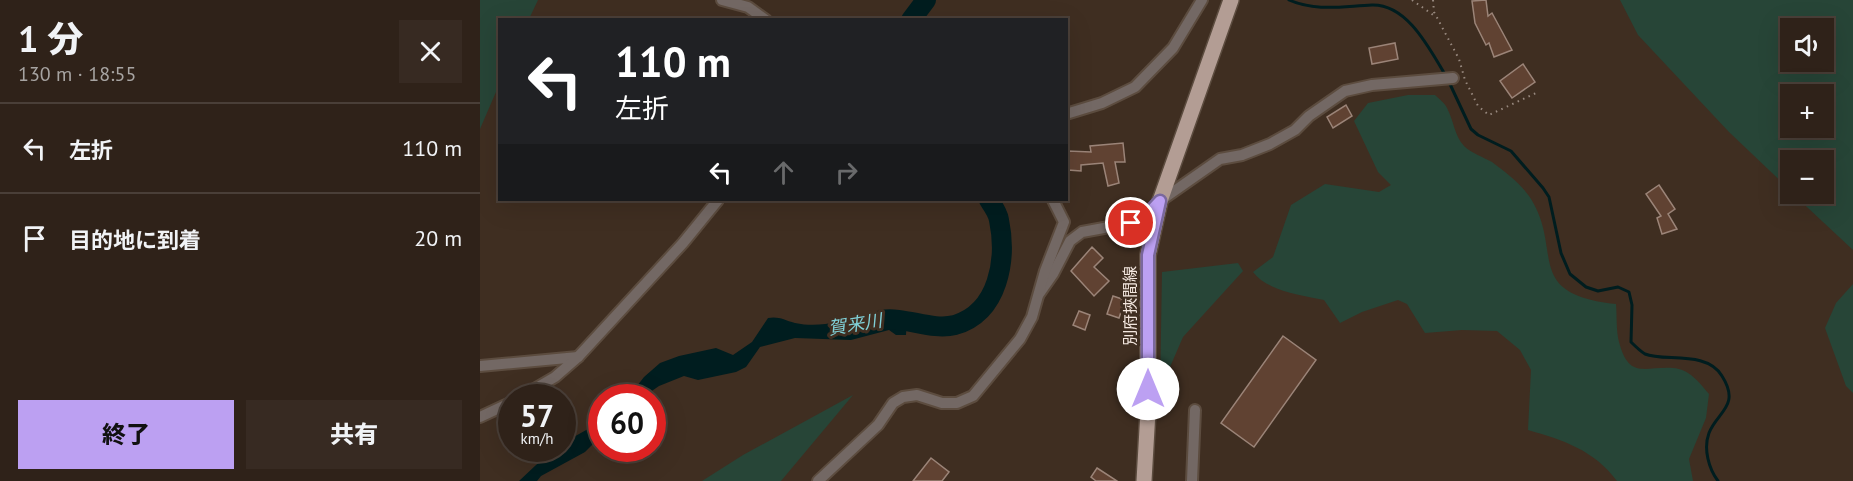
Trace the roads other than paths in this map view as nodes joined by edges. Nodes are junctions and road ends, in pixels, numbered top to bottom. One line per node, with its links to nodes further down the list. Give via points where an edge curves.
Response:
1 (722, 0): 4 (street, via 748,7)
2 (1202, 0): 6 (street, via 1173,48 1135,87 1102,104)
3 (1231, 0): 9 (main road, 別府挾間線)
4 (763, 18)
5 (1454, 78): 9 (street, via 1372,84 1345,92 1294,130 1270,144 1220,159)
6 (1068, 113)
7 (717, 201): 11 (street)
8 (1054, 201): 10 (street, via 1064,222)
9 (1160, 201): 10 (street, via 1144,218 1082,232 1070,241); 18 (main road, 別府挾間線, via 1148,255)
10 (1040, 294): 17 (street, via 1020,339 973,396 942,404 917,395 892,403 878,425)
11 (578, 357): 12 (street); 13 (street)
12 (480, 366)
13 (543, 384)
14 (498, 409): 16 (street)
15 (1195, 410): 19 (street)
16 (480, 417)
17 (819, 481)
18 (1144, 481)
19 (1192, 481)

